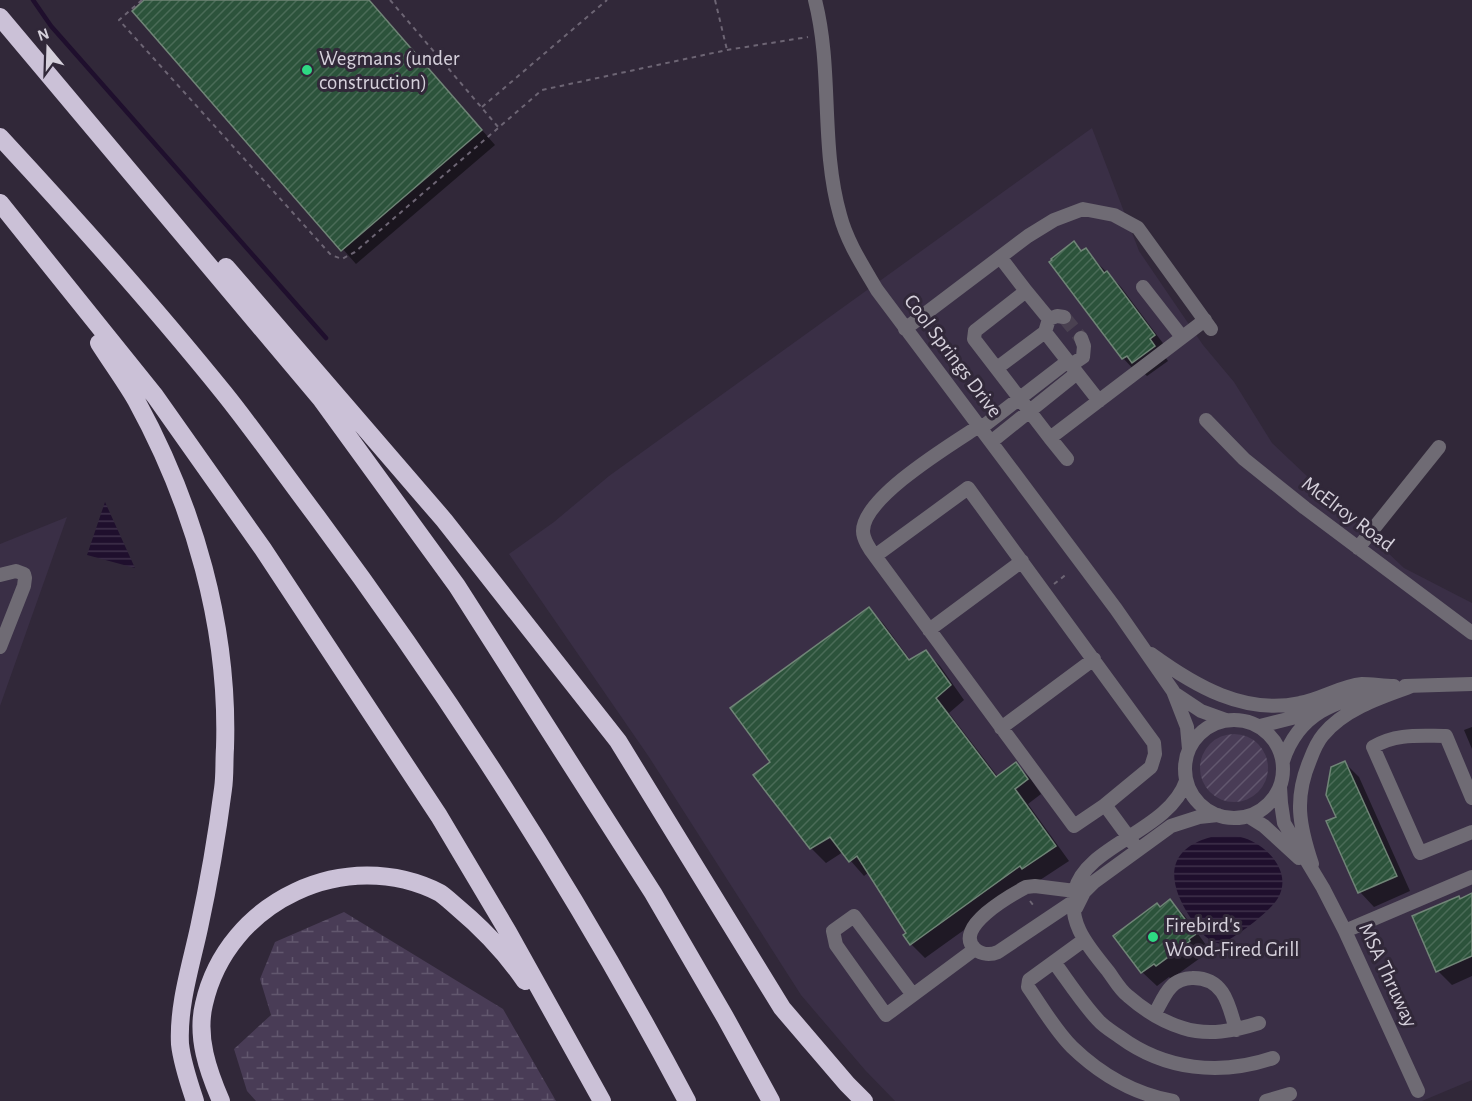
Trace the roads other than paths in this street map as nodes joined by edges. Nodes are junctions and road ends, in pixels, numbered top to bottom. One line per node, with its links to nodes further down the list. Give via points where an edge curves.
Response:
1 (815, 0): 12 (street, Cool Springs Drive, via 822,35 830,170 840,216 855,253)
2 (0, 17): 3 (highway)
3 (44, 69): 73 (highway, via 321,399 457,586 653,893); 74 (highway, via 256,300 444,520 618,741 782,1008)
4 (0, 137): 72 (highway, via 225,395 376,597 557,870)
5 (0, 203): 6 (highway)
6 (34, 247): 69 (highway, via 135,398 161,450 181,496 214,614 226,713 224,787 181,1020 180,1045); 71 (highway, via 155,396 263,549 439,816)
7 (1000, 257): 9 (street); 12 (street); 14 (street, via 1028,236 1073,212 1083,209 1114,215 1138,228 1208,325)
8 (1143, 288): 14 (street)
9 (1026, 291): 11 (street); 16 (street, via 975,331 974,339)
10 (1065, 317): 11 (street, via 1057,316)
11 (1047, 326): 15 (street); 16 (street)
12 (905, 329): 21 (street, Cool Springs Drive)
13 (1081, 338): 15 (street, via 1083,357)
14 (1182, 338): 18 (street)
15 (1072, 367): 17 (street); 18 (street); 19 (street)
16 (997, 368): 17 (street)
17 (1020, 399): 19 (street); 21 (street)
18 (1099, 401): 22 (street)
19 (1029, 411): 22 (street); 23 (street)
20 (1206, 420): 26 (street, McElroy Road, via 1244,459)
21 (980, 427): 23 (street, Cool Springs Drive); 27 (street, via 908,476 874,505 863,531)
22 (1050, 438): 25 (street)
23 (991, 442): 35 (street, Cool Springs Drive)
24 (1439, 447): 26 (street)
25 (1067, 459)
26 (1358, 548): 33 (street, McElroy Road)
27 (875, 556): 28 (street, via 968,488); 32 (street)
28 (1022, 561): 32 (street); 36 (street)
29 (0, 575): 30 (street, via 16,571 24,574 25,582)
30 (14, 610): 31 (street); 34 (street)
31 (0, 616)
32 (929, 630): 43 (street)
33 (1472, 633)
34 (0, 647)
35 (1142, 648): 38 (street, via 1202,687 1241,702 1282,705 1361,684); 40 (street, Cool Springs Drive)
36 (1095, 659): 43 (street); 49 (street, via 1154,743 1155,754 1151,767)
37 (1472, 684): 39 (street)
38 (1394, 686): 39 (street); 42 (street, via 1363,689 1292,718); 45 (street, via 1348,698 1318,714 1299,728)
39 (1412, 686): 55 (street, via 1341,719 1323,735 1312,754 1299,798)
40 (1173, 691): 41 (street, Cool Springs Drive, via 1201,711); 44 (street, Cool Springs Drive, via 1187,727)
41 (1226, 720): 42 (street); 44 (street, via 1204,730)
42 (1260, 726): 45 (street, via 1276,741)
43 (1001, 728): 49 (street, via 1074,826)
44 (1189, 749): 46 (street)
45 (1283, 761): 47 (street)
46 (1186, 781): 50 (street, via 1198,802); 53 (street, via 1166,812)
47 (1280, 787): 51 (street, via 1271,802); 55 (street, MSA Thruway, via 1284,823)
48 (1472, 798): 52 (street, via 1446,736 1406,736 1373,747 1419,853)
49 (1105, 805): 53 (street)
50 (1218, 815): 51 (street); 54 (street, via 1198,816 1171,826)
51 (1248, 816): 55 (street, MSA Thruway)
52 (1472, 832)
53 (1129, 837): 54 (street); 57 (street, via 1090,866 1079,879)
54 (1138, 850): 57 (street)
55 (1317, 877): 58 (street, MSA Thruway)
56 (1472, 877): 58 (street)
57 (1074, 902): 59 (street, via 1077,926); 60 (street, via 998,952 984,954); 60 (street, via 1035,886 1022,889 976,922 969,932)
58 (1345, 932): 67 (street, MSA Thruway)
59 (1084, 940): 61 (street); 63 (street, via 1126,995)
60 (975, 949): 62 (street)
61 (1054, 962): 66 (street, via 1100,1022 1137,1050 1169,1063 1211,1069 1245,1067); 75 (street, via 1029,980 1028,987 1071,1046 1111,1079 1151,1097)
62 (913, 995): 62 (street, via 854,916 833,931 836,945 886,1015)
63 (1154, 1015): 65 (street, via 1184,1029); 65 (street, via 1172,986 1185,978 1201,978 1215,983 1228,1002)
64 (1259, 1023): 65 (street)
65 (1236, 1030)
66 (1273, 1058)
67 (1418, 1091)
68 (1290, 1094): 76 (street)
69 (195, 1101)
70 (221, 1101): 71 (highway, via 205,1056 202,1031 203,1006 222,957 254,918 277,900 341,876 405,880 441,894 484,929 523,978)
71 (602, 1101)
72 (687, 1101)
73 (771, 1101)
74 (864, 1101)
75 (1173, 1101)
76 (1266, 1101)

